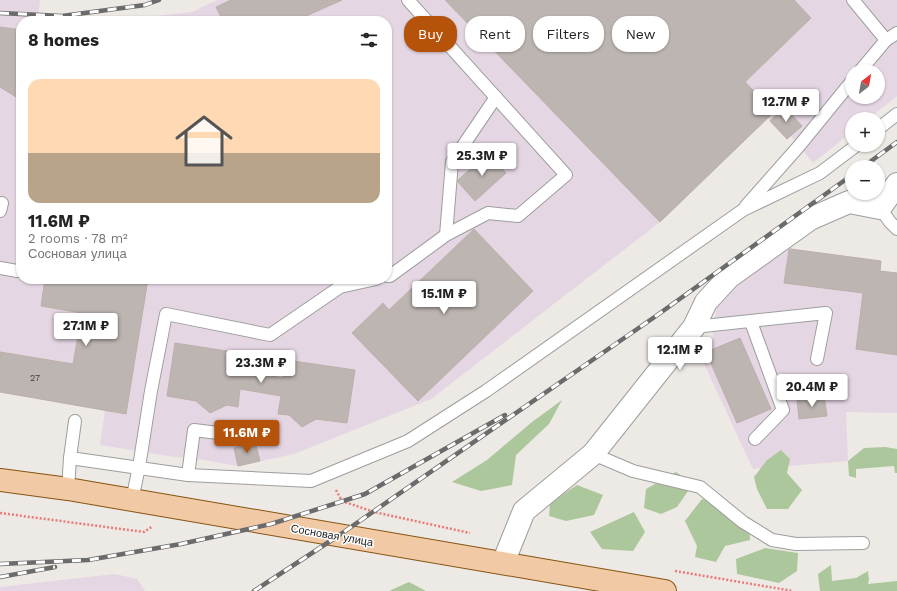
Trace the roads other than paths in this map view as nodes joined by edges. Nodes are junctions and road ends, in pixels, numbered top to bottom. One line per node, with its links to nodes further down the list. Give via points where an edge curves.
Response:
1 (408, 0): 7 (lane)
2 (853, 0): 4 (lane)
3 (897, 33): 4 (lane)
4 (886, 40): 5 (lane)
5 (866, 64)
6 (845, 90): 13 (lane)
7 (496, 97): 15 (lane, via 452,162); 15 (lane, via 566,175 518,216 488,213)
8 (897, 114): 9 (lane)
9 (885, 123)
10 (848, 152): 13 (lane, via 820,173)
11 (897, 184): 12 (street)
12 (880, 208): 14 (lane); 21 (street, via 849,202 810,219 729,277 706,302)
13 (742, 210): 29 (lane, via 486,391 408,441 311,481)
14 (897, 229)
15 (446, 235): 18 (lane)
16 (0, 268): 17 (lane)
17 (16, 271)
18 (392, 275)
19 (338, 284): 28 (lane, via 270,335 166,314)
20 (751, 322): 21 (lane); 22 (lane, via 826,313); 25 (lane, via 783,410)
21 (694, 327): 26 (street)
22 (817, 359)
23 (75, 421): 27 (lane)
24 (226, 434): 29 (lane, via 194,430)
25 (755, 439)
26 (593, 454): 33 (lane, via 633,471 700,487 743,522 772,540 796,544); 34 (street, via 524,511)
27 (70, 458): 28 (lane); 31 (lane)
28 (139, 467): 29 (lane); 32 (lane)
29 (188, 475)
30 (0, 480): 31 (main road, Сосновая улица)
31 (68, 489): 32 (main road, Сосновая улица)
32 (132, 500): 34 (main road, Сосновая улица)
33 (863, 543)
34 (503, 563): 35 (main road, Сосновая улица)
35 (652, 590)

